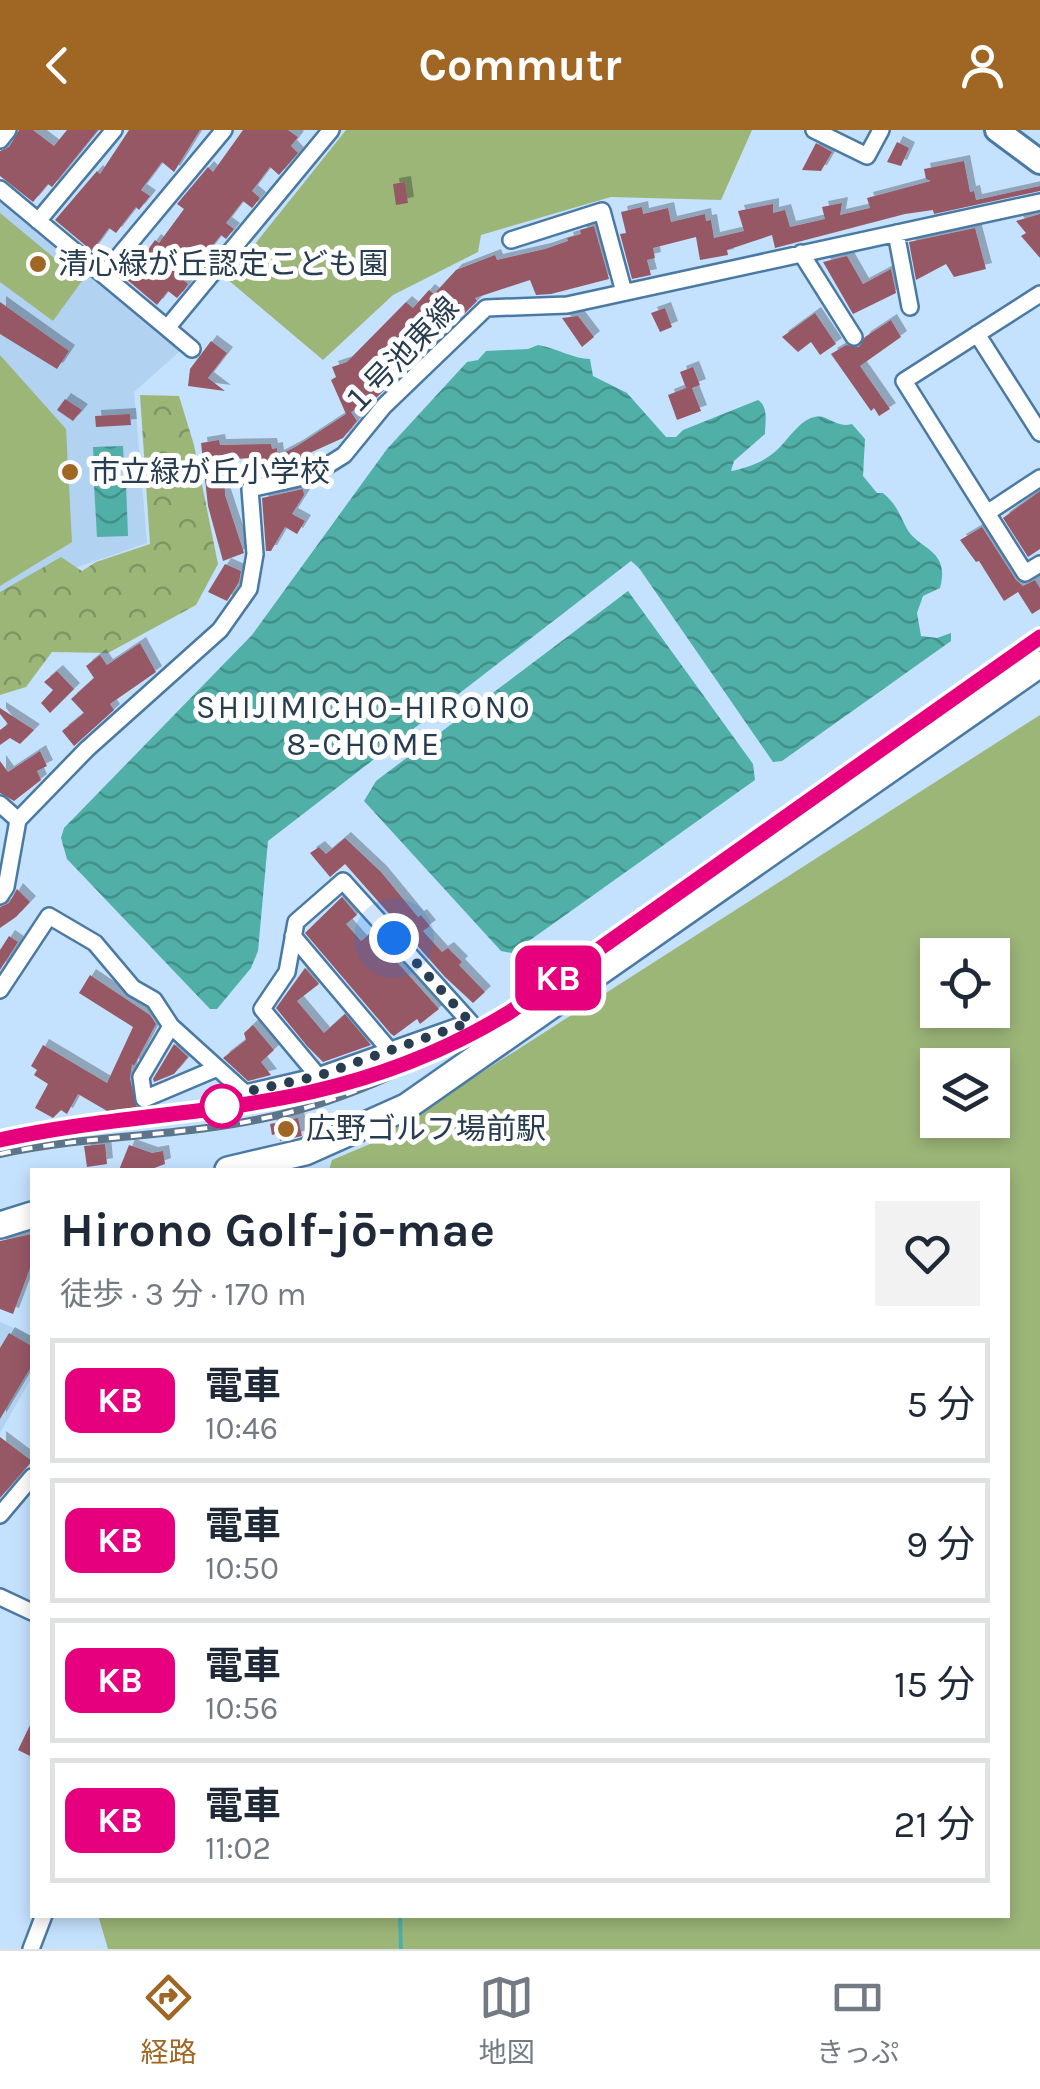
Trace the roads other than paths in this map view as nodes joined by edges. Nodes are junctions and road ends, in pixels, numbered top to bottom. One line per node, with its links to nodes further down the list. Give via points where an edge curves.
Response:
1 (8, 130): 8 (street)
2 (114, 130): 12 (street)
3 (224, 130): 16 (street)
4 (331, 130): 20 (street)
5 (814, 130): 6 (street, via 867,156)
6 (880, 130)
7 (998, 130): 9 (street)
8 (0, 140)
9 (1040, 162)
10 (0, 189): 12 (street)
11 (1040, 202): 13 (street, １号池東線)
12 (38, 220): 16 (street)
13 (896, 233): 15 (street, １号池東線); 19 (street)
14 (511, 240): 17 (street, via 602,211)
15 (801, 254): 17 (street, １号池東線); 22 (street)
16 (104, 274): 20 (street)
17 (624, 292): 30 (street, １号池東線, via 567,304 486,308 384,406 344,455 312,475 250,489 255,554 249,589 220,630)
18 (1040, 294): 21 (street)
19 (910, 306)
20 (167, 328): 23 (street)
21 (978, 334): 24 (street); 26 (street, via 904,380)
22 (854, 337)
23 (192, 349)
24 (1040, 434)
25 (1040, 478): 26 (street)
26 (987, 513): 27 (street, via 1025,574)
27 (1040, 564)
28 (1040, 664): 36 (main road)
29 (0, 804): 30 (street)
30 (18, 820): 31 (street)
31 (0, 896)
32 (293, 936): 34 (street, via 296,922 344,881); 37 (street); 39 (street, via 287,972 262,1009)
33 (0, 990): 35 (street, via 48,916 95,943 133,988 154,1000)
34 (470, 1022): 36 (street); 37 (street)
35 (171, 1026): 38 (street); 38 (street, via 140,1077 144,1099)
36 (492, 1047): 40 (main road, via 406,1107)
37 (392, 1052): 39 (street)
38 (215, 1069): 39 (street, via 245,1092)
39 (318, 1076)
40 (308, 1161): 41 (main road)
41 (246, 1168)
42 (30, 1217): 43 (main road)
43 (0, 1225)
44 (30, 1479): 45 (street)
45 (0, 1514)
46 (0, 1597): 47 (street)
47 (30, 1611)
48 (43, 1918): 49 (street)
49 (31, 1949)

